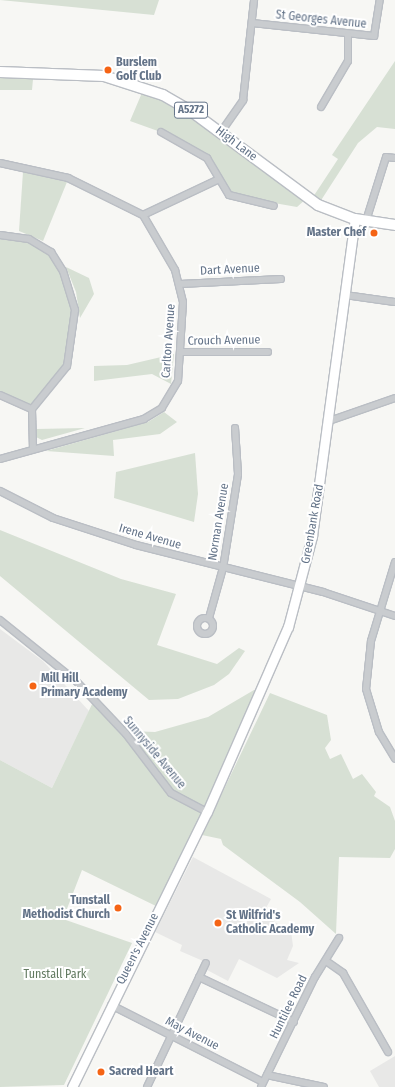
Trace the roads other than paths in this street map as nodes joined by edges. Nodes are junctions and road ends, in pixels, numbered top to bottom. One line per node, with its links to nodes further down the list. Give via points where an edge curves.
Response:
1 (254, 0): 3 (street)
2 (380, 0): 4 (street, St Georges Avenue, via 374,36)
3 (252, 23): 4 (street, St Georges Avenue); 8 (street, via 243,100)
4 (348, 35): 6 (street, via 348,61)
5 (0, 72): 8 (main road, High Lane / A5272, via 104,76 163,95)
6 (321, 107)
7 (161, 132): 11 (street, via 207,158)
8 (221, 132): 14 (main road, High Lane / A5272, via 307,198)
9 (395, 158): 15 (street, via 386,157)
10 (0, 163): 13 (street, via 68,178)
11 (217, 180): 12 (street, via 229,195); 13 (street)
12 (274, 206)
13 (143, 215): 19 (street, Carlton Avenue)
14 (355, 219): 15 (main road, High Lane / A5272); 20 (street, Greenbank Road)
15 (366, 221): 16 (main road, High Lane / A5272)
16 (395, 225)
17 (0, 235): 26 (street, via 29,238 51,252 63,271 75,310 67,366)
18 (281, 279): 19 (street, Dart Avenue)
19 (180, 284): 22 (street, Carlton Avenue, via 184,302)
20 (345, 295): 21 (street); 27 (street, Greenbank Road)
21 (395, 302)
22 (181, 352): 23 (street, Crouch Avenue); 29 (street, Carlton Avenue, via 178,381 171,398 154,414)
23 (268, 352)
24 (0, 395): 26 (street)
25 (395, 398): 27 (street)
26 (32, 409): 29 (street)
27 (329, 421): 34 (street, Greenbank Road, via 312,536)
28 (235, 428): 33 (street, Norman Avenue, via 238,474)
29 (33, 450): 30 (street, Carlton Avenue)
30 (0, 459)
31 (0, 491): 33 (street, Irene Avenue, via 53,518 136,545)
32 (395, 562): 35 (street)
33 (223, 568): 34 (street, Irene Avenue); 37 (street, Norman Avenue)
34 (300, 587): 35 (street, Irene Avenue); 40 (street, Greenbank Road, via 270,674)
35 (381, 612): 36 (street, Irene Avenue); 39 (street, via 371,641 366,689 379,732)
36 (395, 616)
37 (209, 618)
38 (0, 620): 40 (street, Sunnyside Avenue, via 77,682 126,734 172,793)
39 (395, 759)
40 (207, 812): 45 (street, Queen's Avenue)
41 (339, 938): 42 (street, Huntilee Road)
42 (326, 962): 46 (street, Huntilee Road); 49 (street, via 343,973)
43 (206, 963): 44 (street)
44 (199, 977): 46 (street); 47 (street)
45 (111, 1005): 47 (street, May Avenue); 53 (street, Queen's Avenue)
46 (294, 1022): 51 (street, Huntilee Road)
47 (172, 1037): 52 (street, May Avenue); 54 (street)
48 (390, 1039): 49 (street)
49 (383, 1043): 50 (street)
50 (388, 1052)
51 (267, 1075): 52 (street, Huntilee Road); 55 (street)
52 (262, 1085)
53 (72, 1087)
54 (147, 1087)
55 (324, 1087)

